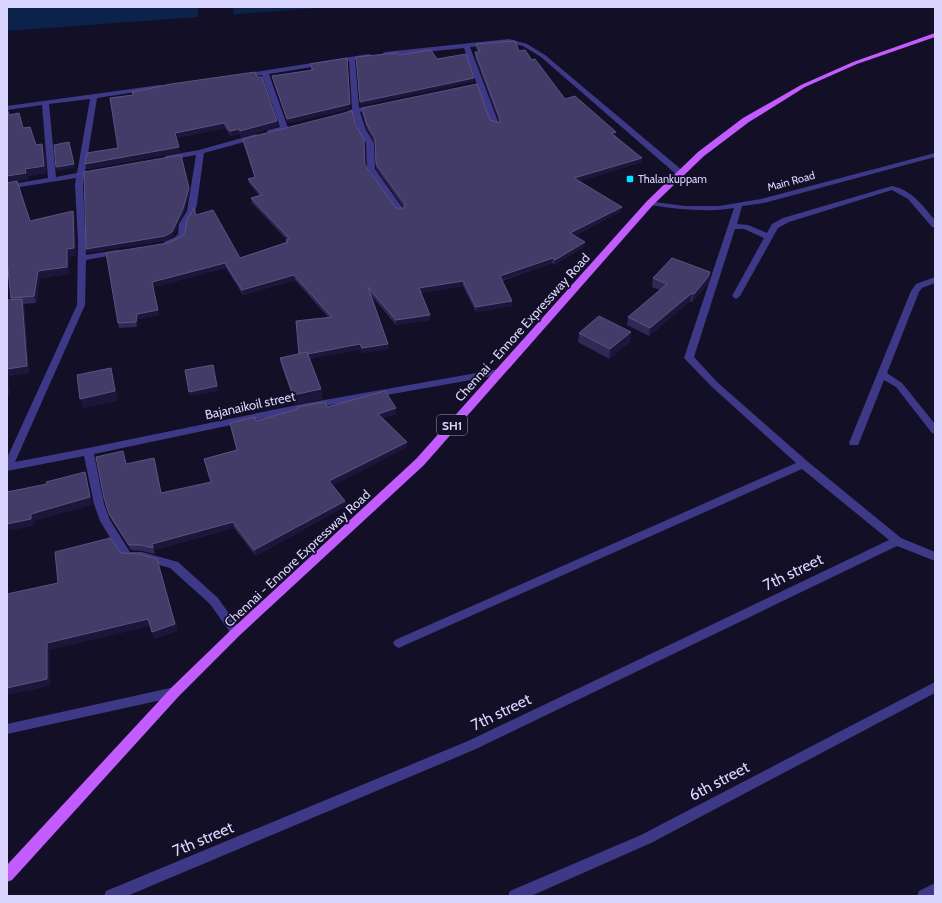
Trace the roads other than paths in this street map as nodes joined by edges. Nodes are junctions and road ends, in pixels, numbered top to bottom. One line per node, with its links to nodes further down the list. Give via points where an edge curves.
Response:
1 (935, 35): 20 (main road, Chennai - Ennore Expressway Road / SH1, via 855,63 803,86 720,138)
2 (466, 45): 3 (street); 6 (street); 20 (street, via 509,41 525,45 543,56)
3 (352, 58): 4 (street); 13 (street)
4 (265, 73): 5 (street); 16 (street, via 288,128)
5 (234, 77)
6 (480, 84): 8 (street); 15 (street)
7 (164, 86): 9 (street)
8 (472, 86)
9 (94, 96): 10 (street); 21 (street)
10 (45, 103): 12 (street); 22 (street)
11 (379, 106): 13 (street)
12 (7, 108)
13 (356, 111): 14 (street); 26 (street, via 362,130 370,142 371,169)
14 (341, 114)
15 (495, 124)
16 (200, 152): 18 (street); 30 (street, via 191,211 183,222 182,234 169,244)
17 (935, 155): 25 (street, Main Road)
18 (158, 160)
19 (94, 172): 21 (street)
20 (680, 172): 24 (main road, Chennai - Ennore Expressway Road / SH1)
21 (80, 175): 22 (street); 32 (street)
22 (52, 179): 23 (street)
23 (7, 187)
24 (650, 203): 25 (street, Main Road, via 685,208); 35 (main road, Chennai - Ennore Expressway Road / SH1)
25 (739, 205): 28 (street)
26 (400, 210)
27 (935, 225): 29 (street, via 903,191 892,188 786,220 775,226)
28 (732, 226): 29 (street, via 745,227); 40 (street, via 688,358)
29 (769, 237): 34 (street)
30 (161, 245)
31 (130, 250): 32 (street)
32 (82, 258): 41 (street, via 81,305)
33 (935, 280): 36 (street, via 919,286 915,291)
34 (736, 296)
35 (499, 372): 39 (street, Bajanaikoil street, via 302,407); 44 (main road, Chennai - Ennore Expressway Road / SH1, via 420,462)
36 (881, 373): 37 (street, via 899,384); 38 (street)
37 (935, 431)
38 (854, 444)
39 (88, 452): 41 (street, Bajanaikoil street); 44 (street, via 103,515 127,556 142,556 174,565 214,601)
40 (803, 464): 42 (street); 45 (street)
41 (8, 467)
42 (897, 541): 43 (street); 51 (street, 7th street, via 472,745)
43 (935, 557)
44 (236, 632): 47 (main road, Chennai - Ennore Expressway Road / SH1)
45 (399, 643)
46 (935, 687): 52 (street, 6th street, via 646,839)
47 (175, 692): 48 (street); 49 (main road, Chennai - Ennore Expressway Road / SH1)
48 (7, 729)
49 (7, 875)
50 (935, 890): 53 (street)
51 (111, 896)
52 (515, 896)
53 (924, 896)

